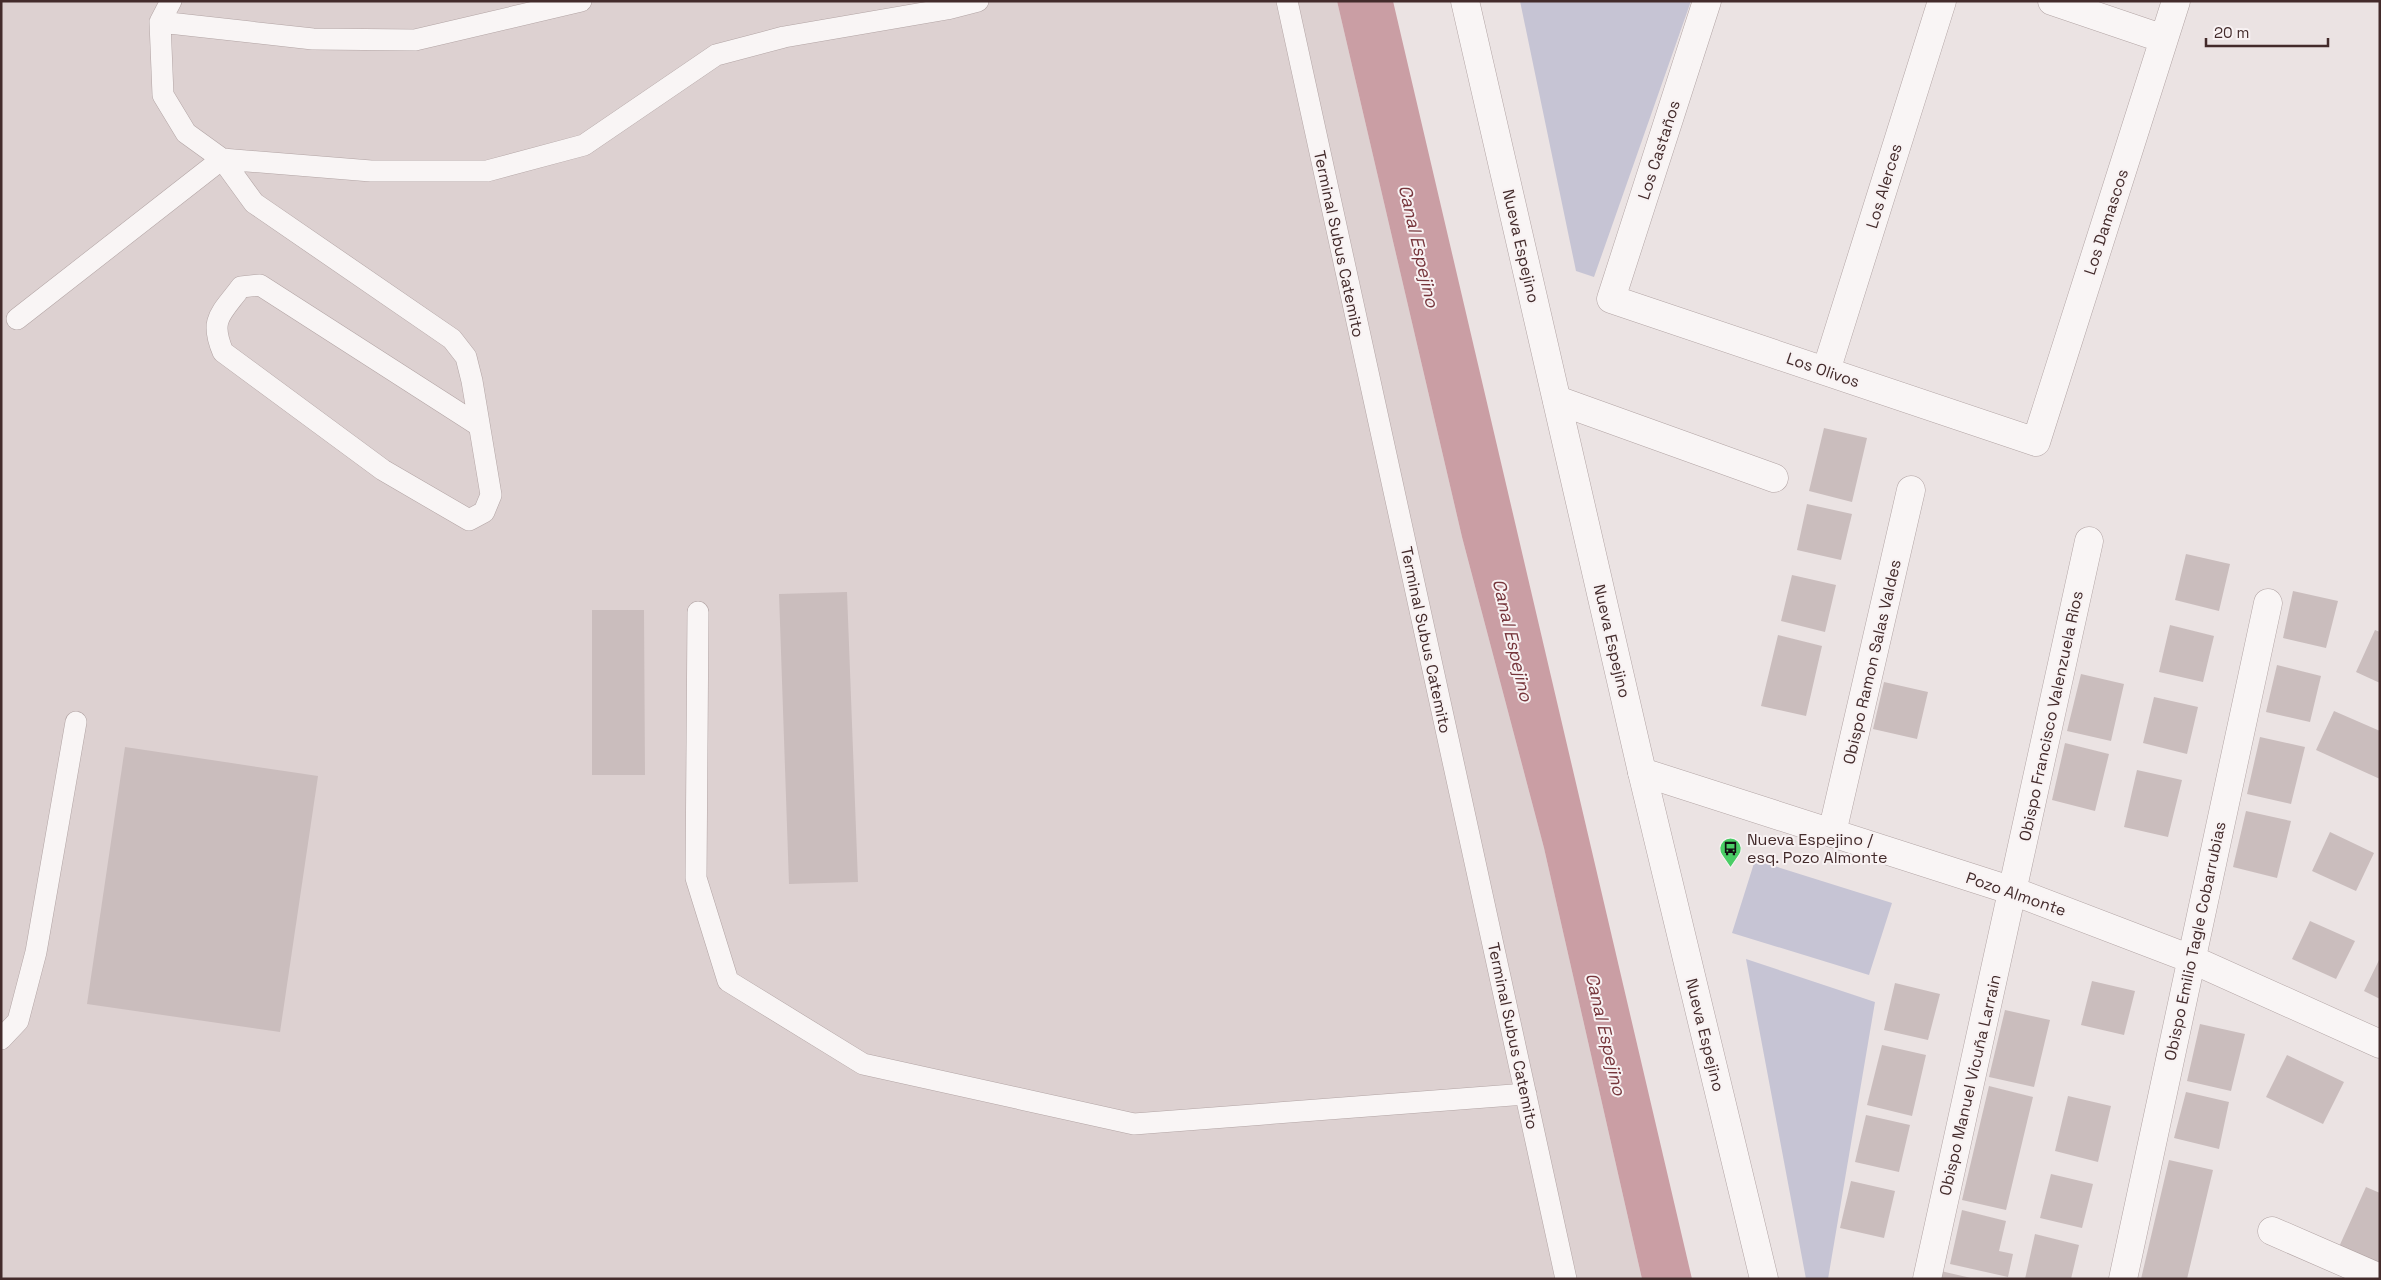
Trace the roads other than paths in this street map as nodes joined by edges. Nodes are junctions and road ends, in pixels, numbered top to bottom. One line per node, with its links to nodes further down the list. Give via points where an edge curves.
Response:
1 (171, 1): 10 (lane)
2 (581, 1): 10 (lane, via 415,40 313,39)
3 (978, 1): 12 (lane, via 784,36 716,55 584,145 487,171 371,171)
4 (1287, 1): 31 (lane, Terminal Subus Catemito)
5 (1465, 1): 16 (street, Nueva Espejino)
6 (1707, 1): 13 (street, Los Castaños)
7 (1942, 1): 15 (street, Los Alerces)
8 (2052, 1): 11 (street)
9 (2176, 1): 11 (street, Los Damascos)
10 (160, 22): 12 (lane, via 163,96 186,133)
11 (2164, 38): 18 (street, Los Damascos)
12 (222, 159): 14 (lane); 17 (lane, via 254,202 452,340 466,357)
13 (1611, 299): 15 (street, Los Olivos)
14 (17, 319)
15 (1826, 371): 18 (street, Los Olivos)
16 (1557, 400): 19 (street); 25 (street, Nueva Espejino)
17 (478, 425): 17 (lane, via 260,285 240,287 216,321 217,337 223,352 383,470 468,520 484,512 491,495)
18 (2036, 442)
19 (1774, 478)
20 (1911, 490): 26 (street, Obispo Ramon Salas Valdes)
21 (2089, 542): 27 (street, Obispo Francisco Valenzuela Rios)
22 (2268, 603): 28 (street, Obispo Emilio Tagle Cobarrubias)
23 (698, 612): 31 (lane, via 696,878 728,981 863,1064 1134,1124)
24 (76, 722): 29 (lane, via 36,952 18,1021)
25 (1642, 772): 26 (street, Pozo Almonte); 35 (street, Nueva Espejino)
26 (1832, 833): 27 (street, Pozo Almonte)
27 (2013, 891): 28 (street, Pozo Almonte); 36 (street, Obispo Manuel Vicuña Larrain)
28 (2191, 959): 30 (street, Pozo Almonte); 37 (street, Obispo Emilio Tagle Cobarrubias)
29 (1, 1039)
30 (2380, 1044)
31 (1526, 1094): 34 (lane, Terminal Subus Catemito)
32 (2272, 1231): 33 (street)
33 (2380, 1278)
34 (1566, 1279)
35 (1764, 1279)
36 (1927, 1279)
37 (2122, 1279)

